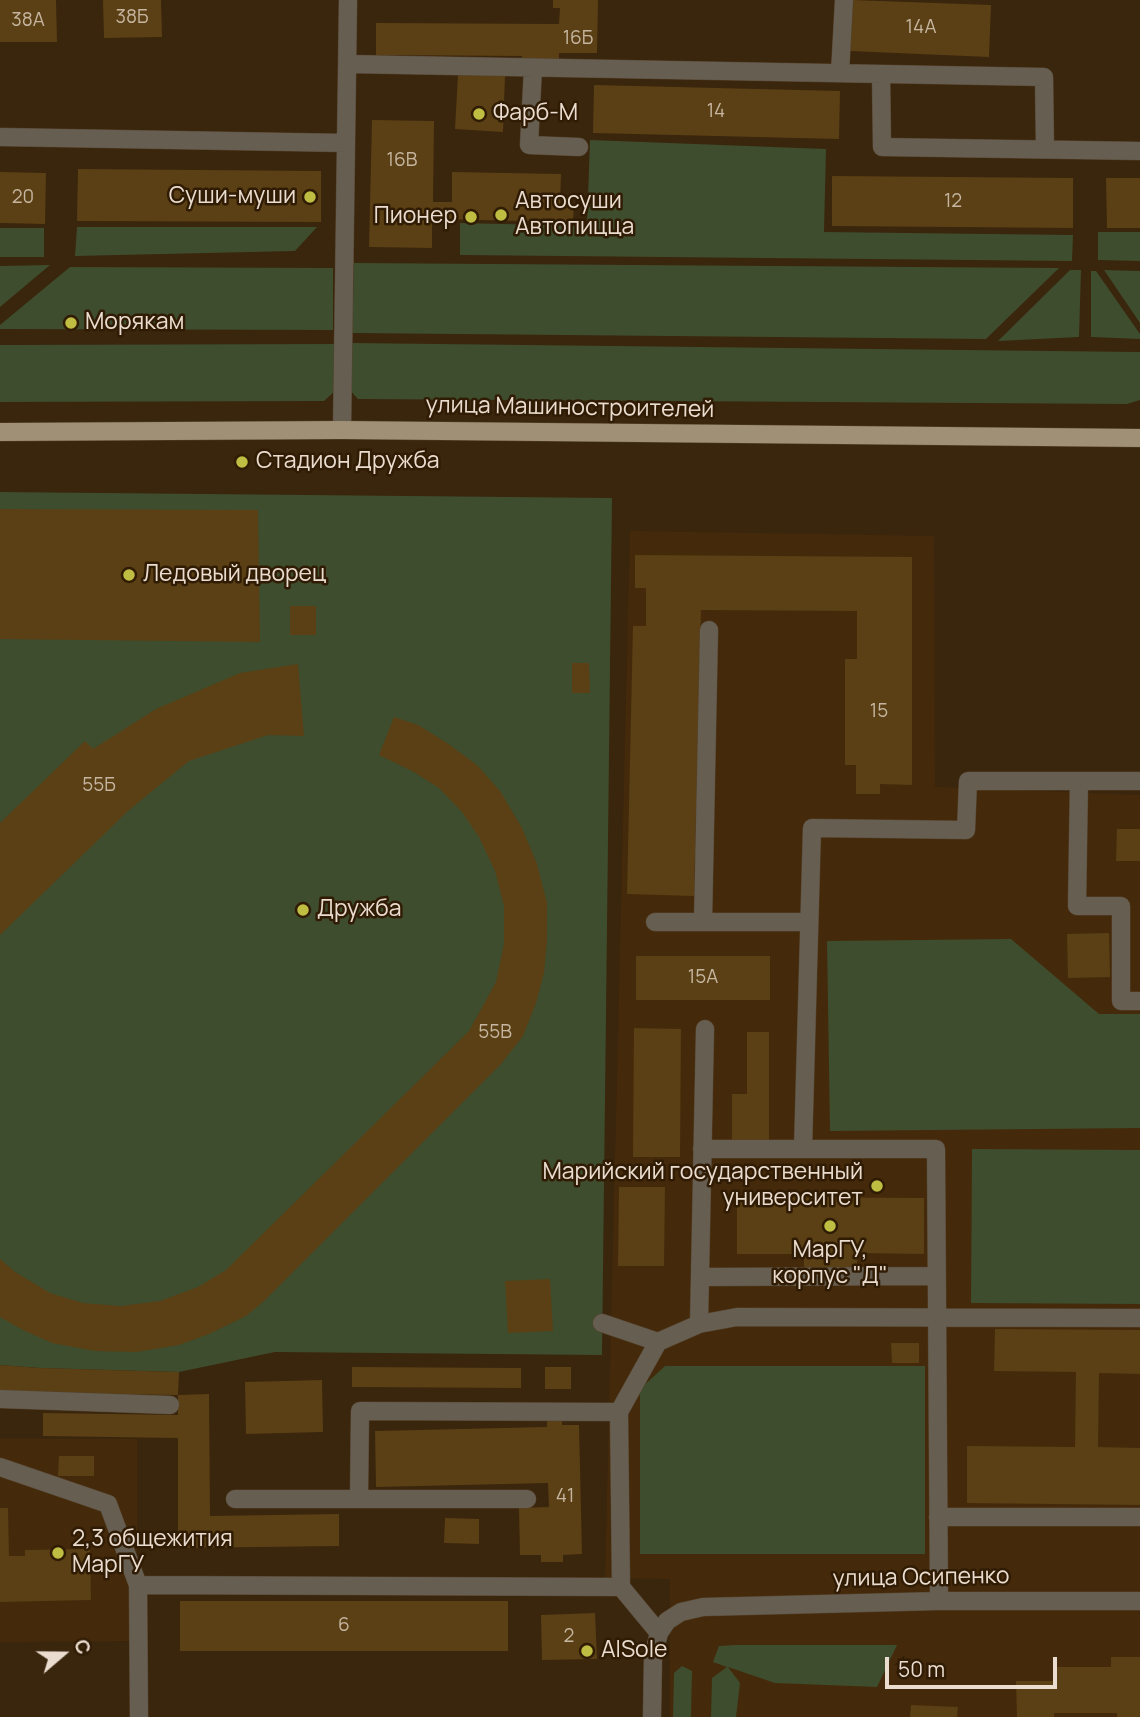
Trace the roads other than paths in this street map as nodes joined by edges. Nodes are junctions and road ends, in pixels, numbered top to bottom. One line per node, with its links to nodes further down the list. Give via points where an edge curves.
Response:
1 (348, 0): 3 (street)
2 (844, 0): 5 (street)
3 (348, 64): 4 (street); 8 (street)
4 (533, 68): 5 (street); 9 (street, via 529,145)
5 (840, 73): 6 (street)
6 (881, 74): 10 (street, via 1044,77); 10 (street, via 882,147)
7 (0, 137): 8 (street)
8 (346, 143): 12 (street)
9 (579, 147)
10 (1045, 149): 11 (street)
11 (1140, 151)
12 (342, 430): 13 (main road, улица Машиностроителей); 14 (main road, улица Машиностроителей)
13 (0, 432)
14 (1140, 438)
15 (709, 630): 19 (street)
16 (1079, 781): 17 (street); 20 (street, via 968,781 966,830 811,828); 21 (street, via 1077,906 1121,906 1121,1001)
17 (1140, 781)
18 (655, 922): 19 (street)
19 (703, 922): 20 (street)
20 (809, 922): 24 (street)
21 (1140, 1000)
22 (705, 1029): 23 (street)
23 (702, 1149): 24 (street); 26 (street)
24 (803, 1149): 25 (street, via 936,1149)
25 (936, 1276): 26 (street); 27 (street)
26 (701, 1277): 30 (street)
27 (937, 1318): 28 (street); 30 (street, via 737,1317); 39 (street)
28 (1140, 1318)
29 (602, 1322): 31 (street)
30 (699, 1324): 31 (street)
31 (658, 1342): 34 (street)
32 (0, 1399): 33 (street)
33 (170, 1405)
34 (619, 1412): 37 (street, via 360,1411); 42 (street)
35 (0, 1467): 41 (street, via 108,1504)
36 (235, 1499): 37 (street)
37 (359, 1499): 38 (street)
38 (527, 1499)
39 (938, 1517): 40 (street); 43 (street)
40 (1140, 1517)
41 (138, 1585): 42 (street); 46 (street)
42 (621, 1587): 45 (street)
43 (939, 1601): 44 (street, улица Осипенко); 45 (street, улица Осипенко, via 703,1607 681,1612)
44 (1140, 1601)
45 (659, 1633): 47 (street, via 653,1657)
46 (139, 1717)
47 (652, 1717)

